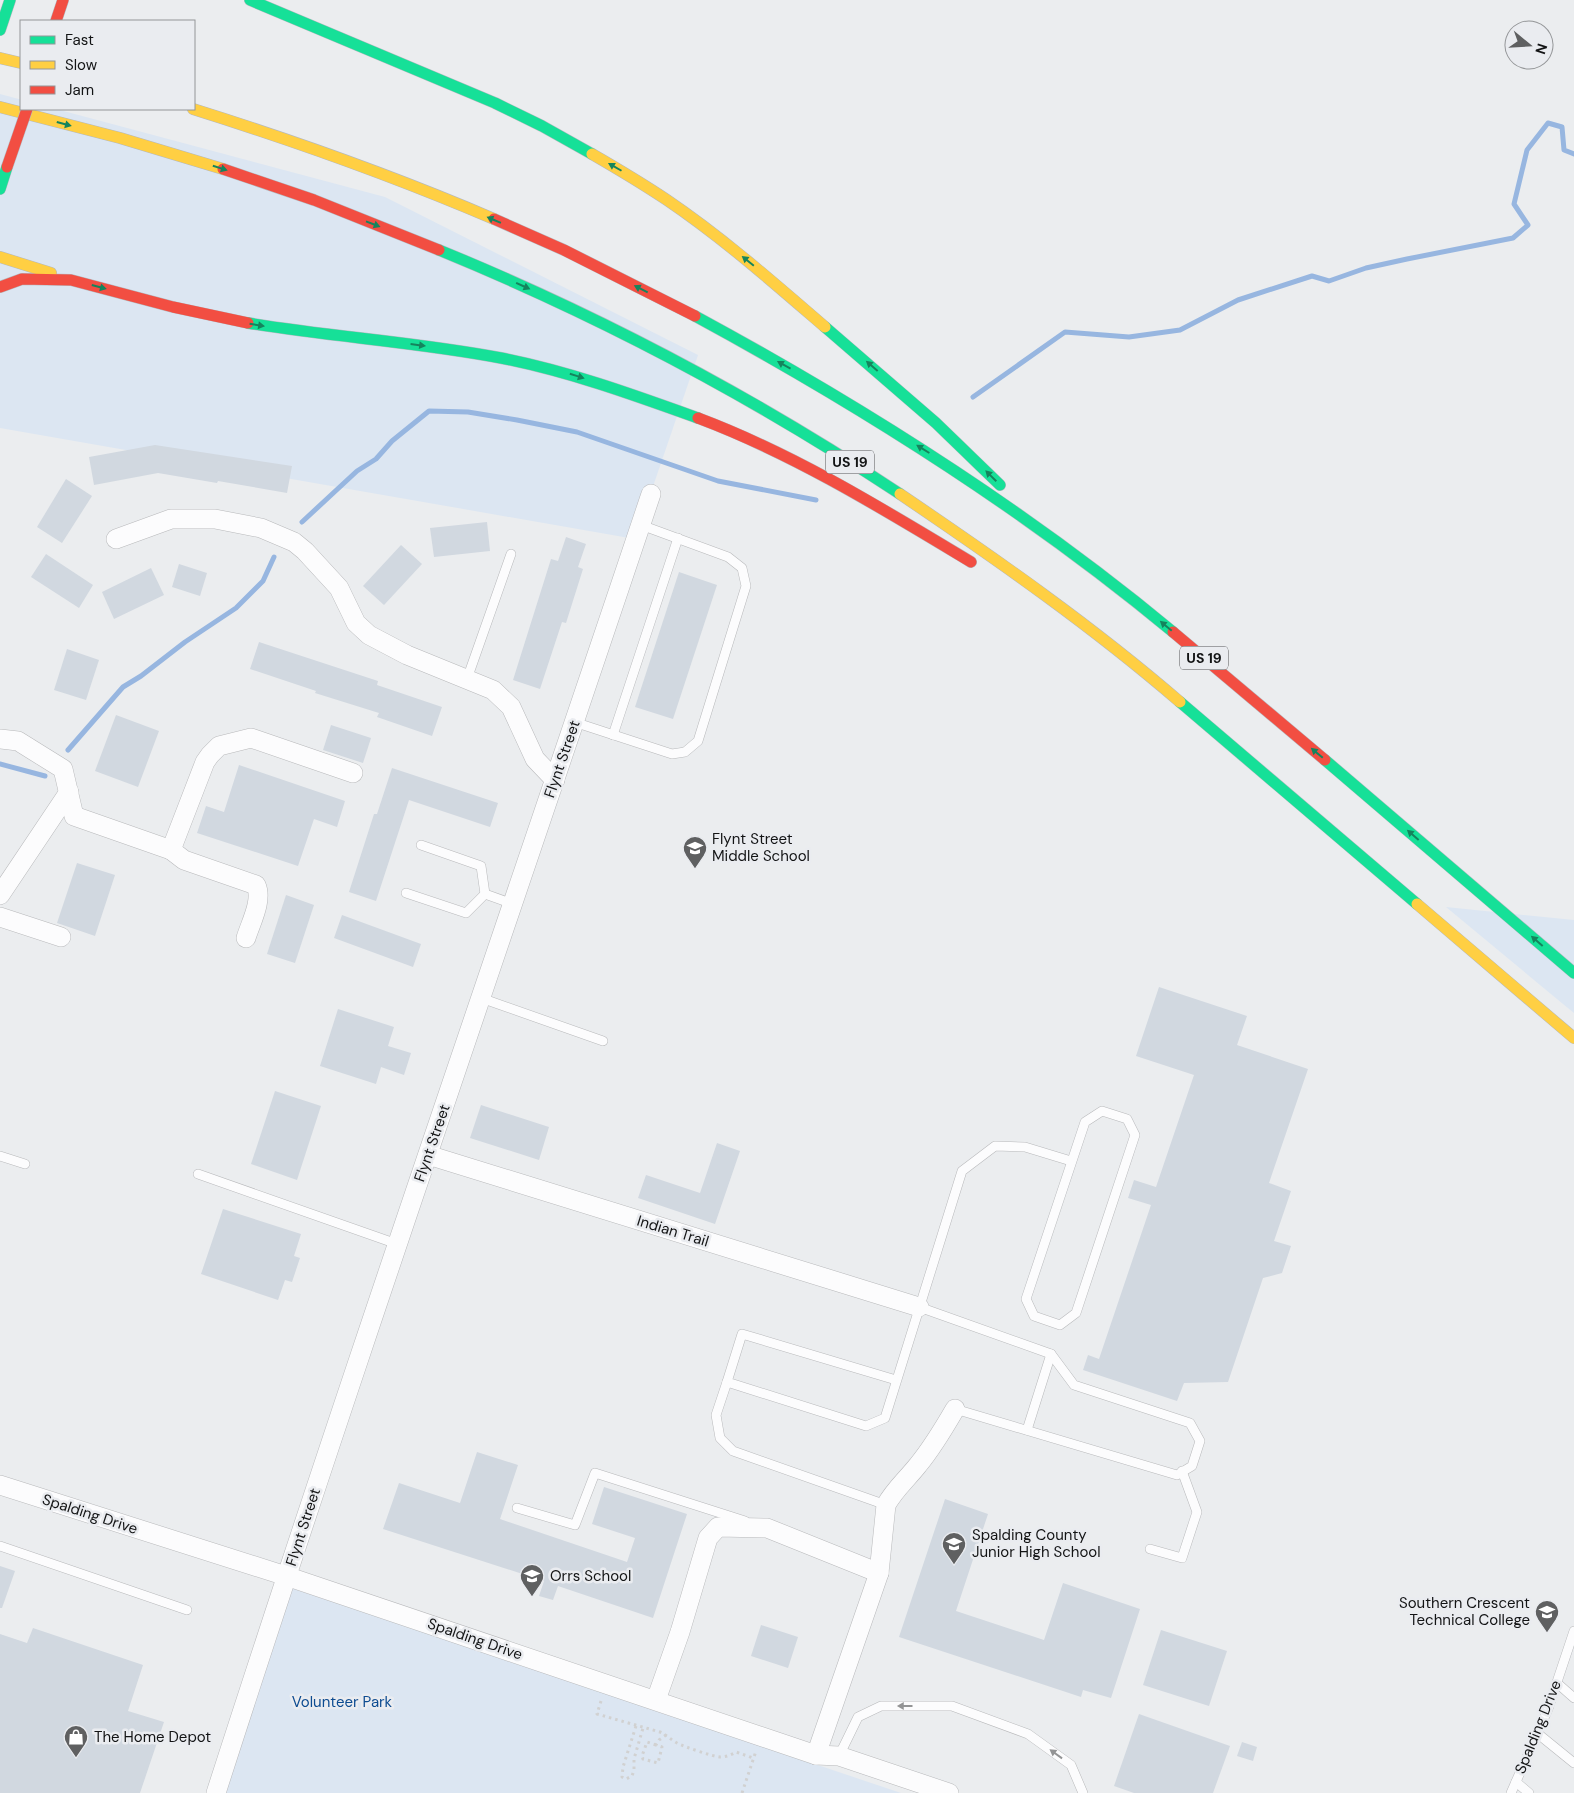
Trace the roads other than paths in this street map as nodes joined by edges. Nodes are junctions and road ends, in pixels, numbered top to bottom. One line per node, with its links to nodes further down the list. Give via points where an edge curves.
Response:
1 (10, 0): 5 (main road)
2 (250, 0): 17 (main road, one-way to 2, via 936,423 881,374 748,261 669,202 584,149 495,103)
3 (63, 1): 4 (main road)
4 (56, 20)
5 (0, 30)
6 (0, 58): 7 (main road)
7 (20, 63)
8 (0, 107): 23 (main road, US 19, one-way to 23, via 238,173 440,249 543,295 643,344 809,436 962,536)
9 (195, 109): 17 (main road, US 19, one-way to 9, via 944,462 832,392 722,331 563,250 393,178)
10 (27, 110): 11 (main road, bridge)
11 (0, 189)
12 (0, 257): 13 (main road)
13 (71, 280): 14 (main road, via 22,279); 21 (main road, one-way to 21, via 237,322 502,358 571,374 718,426 772,450 866,500)
14 (0, 288)
15 (651, 494): 16 (street, Flynt Street)
16 (641, 525): 19 (lane); 25 (street, Flynt Street)
17 (1050, 536): 40 (main road, US 19, one-way to 17, via 1130,596)
18 (116, 538): 24 (street, via 171,519 215,519 261,528 294,542 305,551 339,588 356,623 369,635)
19 (678, 538): 26 (lane); 26 (lane, via 728,556 742,568 746,586 698,741 685,752 672,754)
20 (511, 554): 24 (lane)
21 (978, 566)
22 (1011, 584): 23 (main road)
23 (1085, 626): 42 (main road, US 19, via 1207,724)
24 (467, 679): 29 (street, via 493,690 512,707 535,759)
25 (574, 722): 26 (lane); 29 (street, Flynt Street)
26 (613, 735)
27 (0, 738): 30 (street, via 18,741 63,769)
28 (354, 773): 32 (street, via 251,738 219,746 205,762)
29 (555, 780): 36 (street, Flynt Street)
30 (69, 792): 32 (street, via 74,816); 35 (street)
31 (421, 845): 34 (lane, via 482,866)
32 (171, 850): 39 (street, via 184,860 256,885 258,900)
33 (406, 893): 34 (lane, via 466,913)
34 (485, 894): 36 (lane)
35 (0, 895)
36 (513, 904): 41 (street, Flynt Street)
37 (0, 917): 38 (street)
38 (61, 937)
39 (246, 938)
40 (1574, 973)
41 (481, 998): 43 (lane); 44 (street, Flynt Street)
42 (1574, 1038)
43 (604, 1041)
44 (428, 1155): 49 (street, Flynt Street); 50 (street, Indian Trail)
45 (0, 1156): 47 (lane)
46 (1071, 1161): 46 (lane, via 1085,1122 1102,1111 1127,1119 1135,1135 1132,1145 1076,1313 1060,1325 1034,1316 1026,1299); 50 (lane, via 1025,1147 995,1146 962,1171)
47 (25, 1164)
48 (198, 1174): 49 (lane)
49 (397, 1244): 64 (street, Flynt Street)
50 (919, 1307): 51 (lane); 52 (lane)
51 (1051, 1354): 55 (lane); 56 (lane, via 1074,1386 1190,1422 1200,1441 1192,1466)
52 (896, 1380): 53 (lane, via 885,1418 866,1426); 53 (lane, via 742,1334)
53 (726, 1382): 58 (lane, via 716,1415 720,1438 733,1451)
54 (955, 1409): 55 (lane); 58 (street, via 918,1465)
55 (1027, 1430): 56 (lane, via 1177,1475)
56 (1182, 1472): 62 (lane, via 1196,1512 1182,1558)
57 (0, 1485): 64 (street, Spalding Drive)
58 (886, 1505): 63 (street)
59 (517, 1508): 60 (lane, via 575,1525 595,1474)
60 (767, 1528): 63 (street); 69 (street, via 718,1527 708,1538)
61 (0, 1546): 65 (lane)
62 (1150, 1549)
63 (879, 1573): 71 (street)
64 (286, 1576): 69 (street, Spalding Drive); 75 (street, Flynt Street)
65 (187, 1610)
66 (1574, 1634): 67 (lane, Spalding Drive)
67 (1557, 1683): 68 (lane); 70 (lane, Spalding Drive)
68 (1574, 1698)
69 (656, 1700): 71 (street, Spalding Drive)
70 (1537, 1733): 73 (lane); 74 (lane, Spalding Drive)
71 (816, 1755): 72 (street, Spalding Drive)
72 (839, 1756): 76 (street, Spalding Drive); 77 (lane, one-way to 72, via 1071,1765 1028,1734 952,1706 881,1706 858,1718)
73 (1574, 1763)
74 (1516, 1782): 78 (lane, Spalding Drive); 79 (lane)
75 (216, 1793)
76 (948, 1793)
77 (1083, 1793)
78 (1511, 1793)
79 (1529, 1793)

